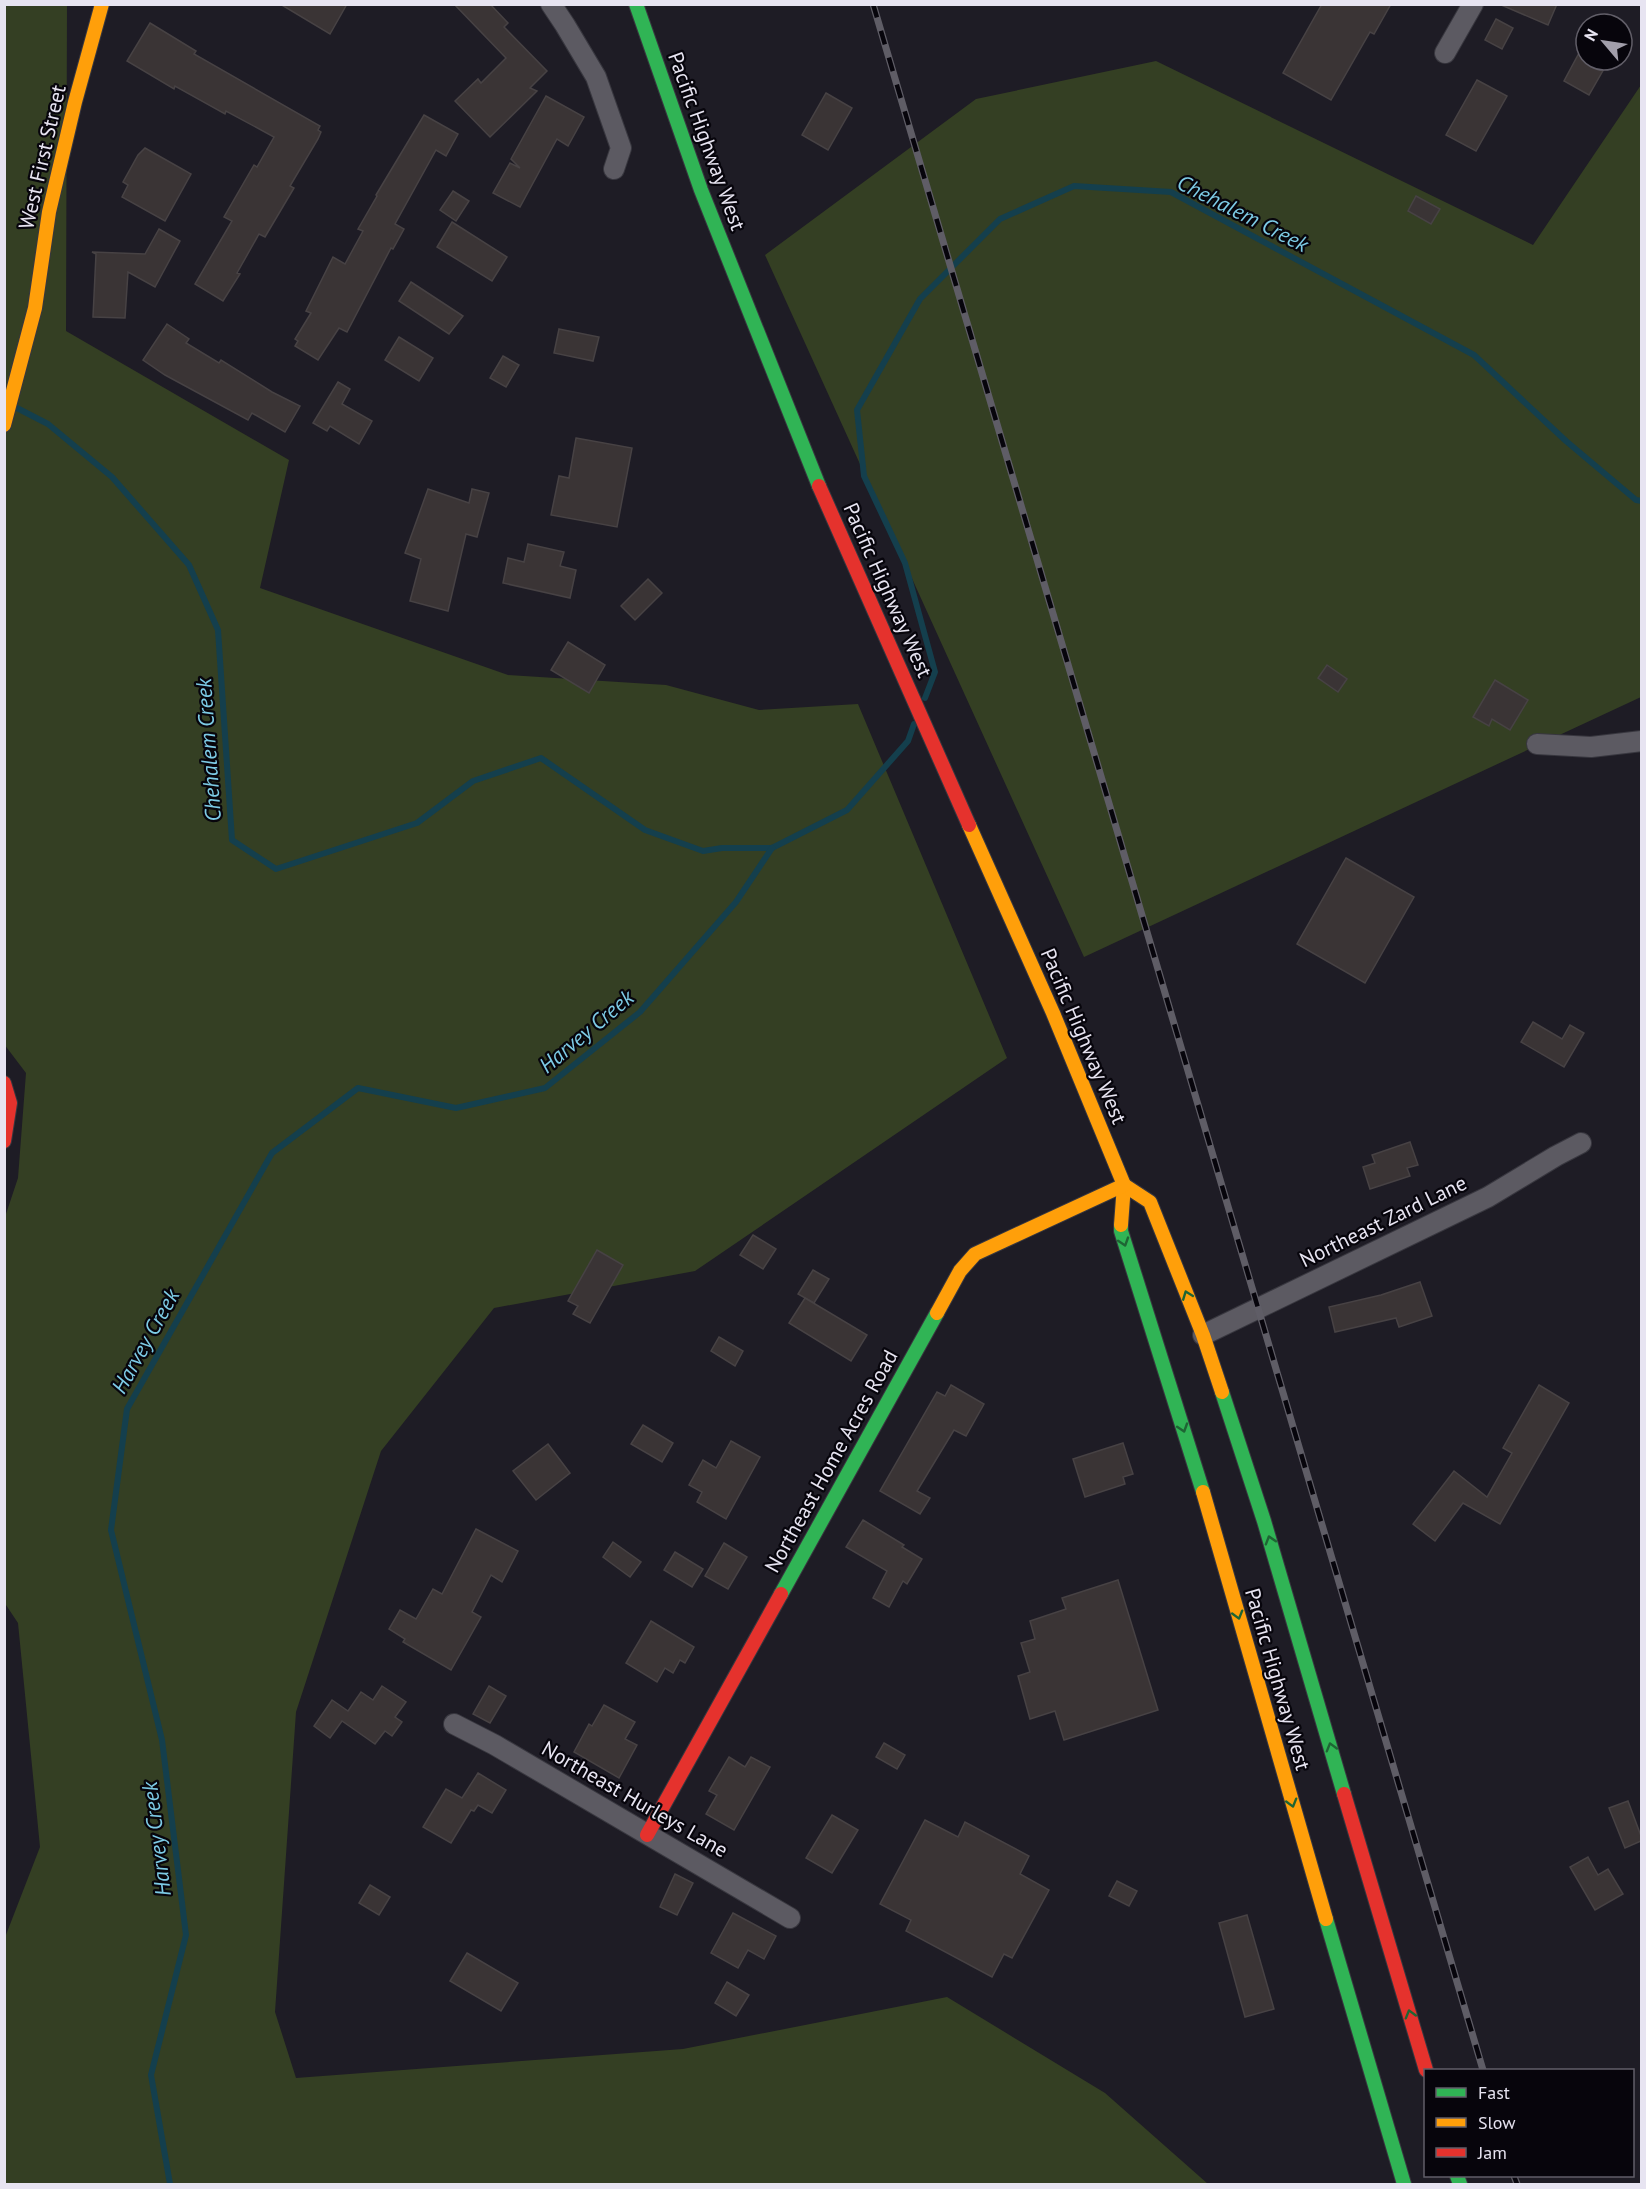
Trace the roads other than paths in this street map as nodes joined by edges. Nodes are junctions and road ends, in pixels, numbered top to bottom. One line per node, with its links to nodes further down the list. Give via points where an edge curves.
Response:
1 (102, 4): 7 (main road, West First Street, via 49,212 35,308)
2 (551, 4): 6 (street, via 596,77 621,148)
3 (636, 4): 13 (main road, Pacific Highway West, via 701,190 825,501 1053,1013)
4 (1473, 4): 5 (street)
5 (1445, 53)
6 (614, 168)
7 (4, 425)
8 (1641, 741): 9 (street, via 1591,747)
9 (1537, 744)
10 (4, 1083): 11 (main road, via 10,1104)
11 (4, 1141)
12 (1581, 1143): 14 (street, Northeast Zard Lane, via 1488,1197)
13 (1124, 1185): 14 (main road, Pacific Highway West, one-way to 13, via 1150,1202); 16 (main road, Northeast Home Acres Road, via 975,1254 960,1271); 19 (main road, Pacific Highway West, one-way to 19, via 1121,1232 1202,1487)
14 (1203, 1335): 18 (main road, Pacific Highway West, one-way to 14, via 1264,1521)
15 (454, 1724): 16 (street, Northeast Hurleys Lane)
16 (647, 1835): 17 (street, Northeast Hurleys Lane)
17 (790, 1918)
18 (1426, 2069)
19 (1404, 2184)

